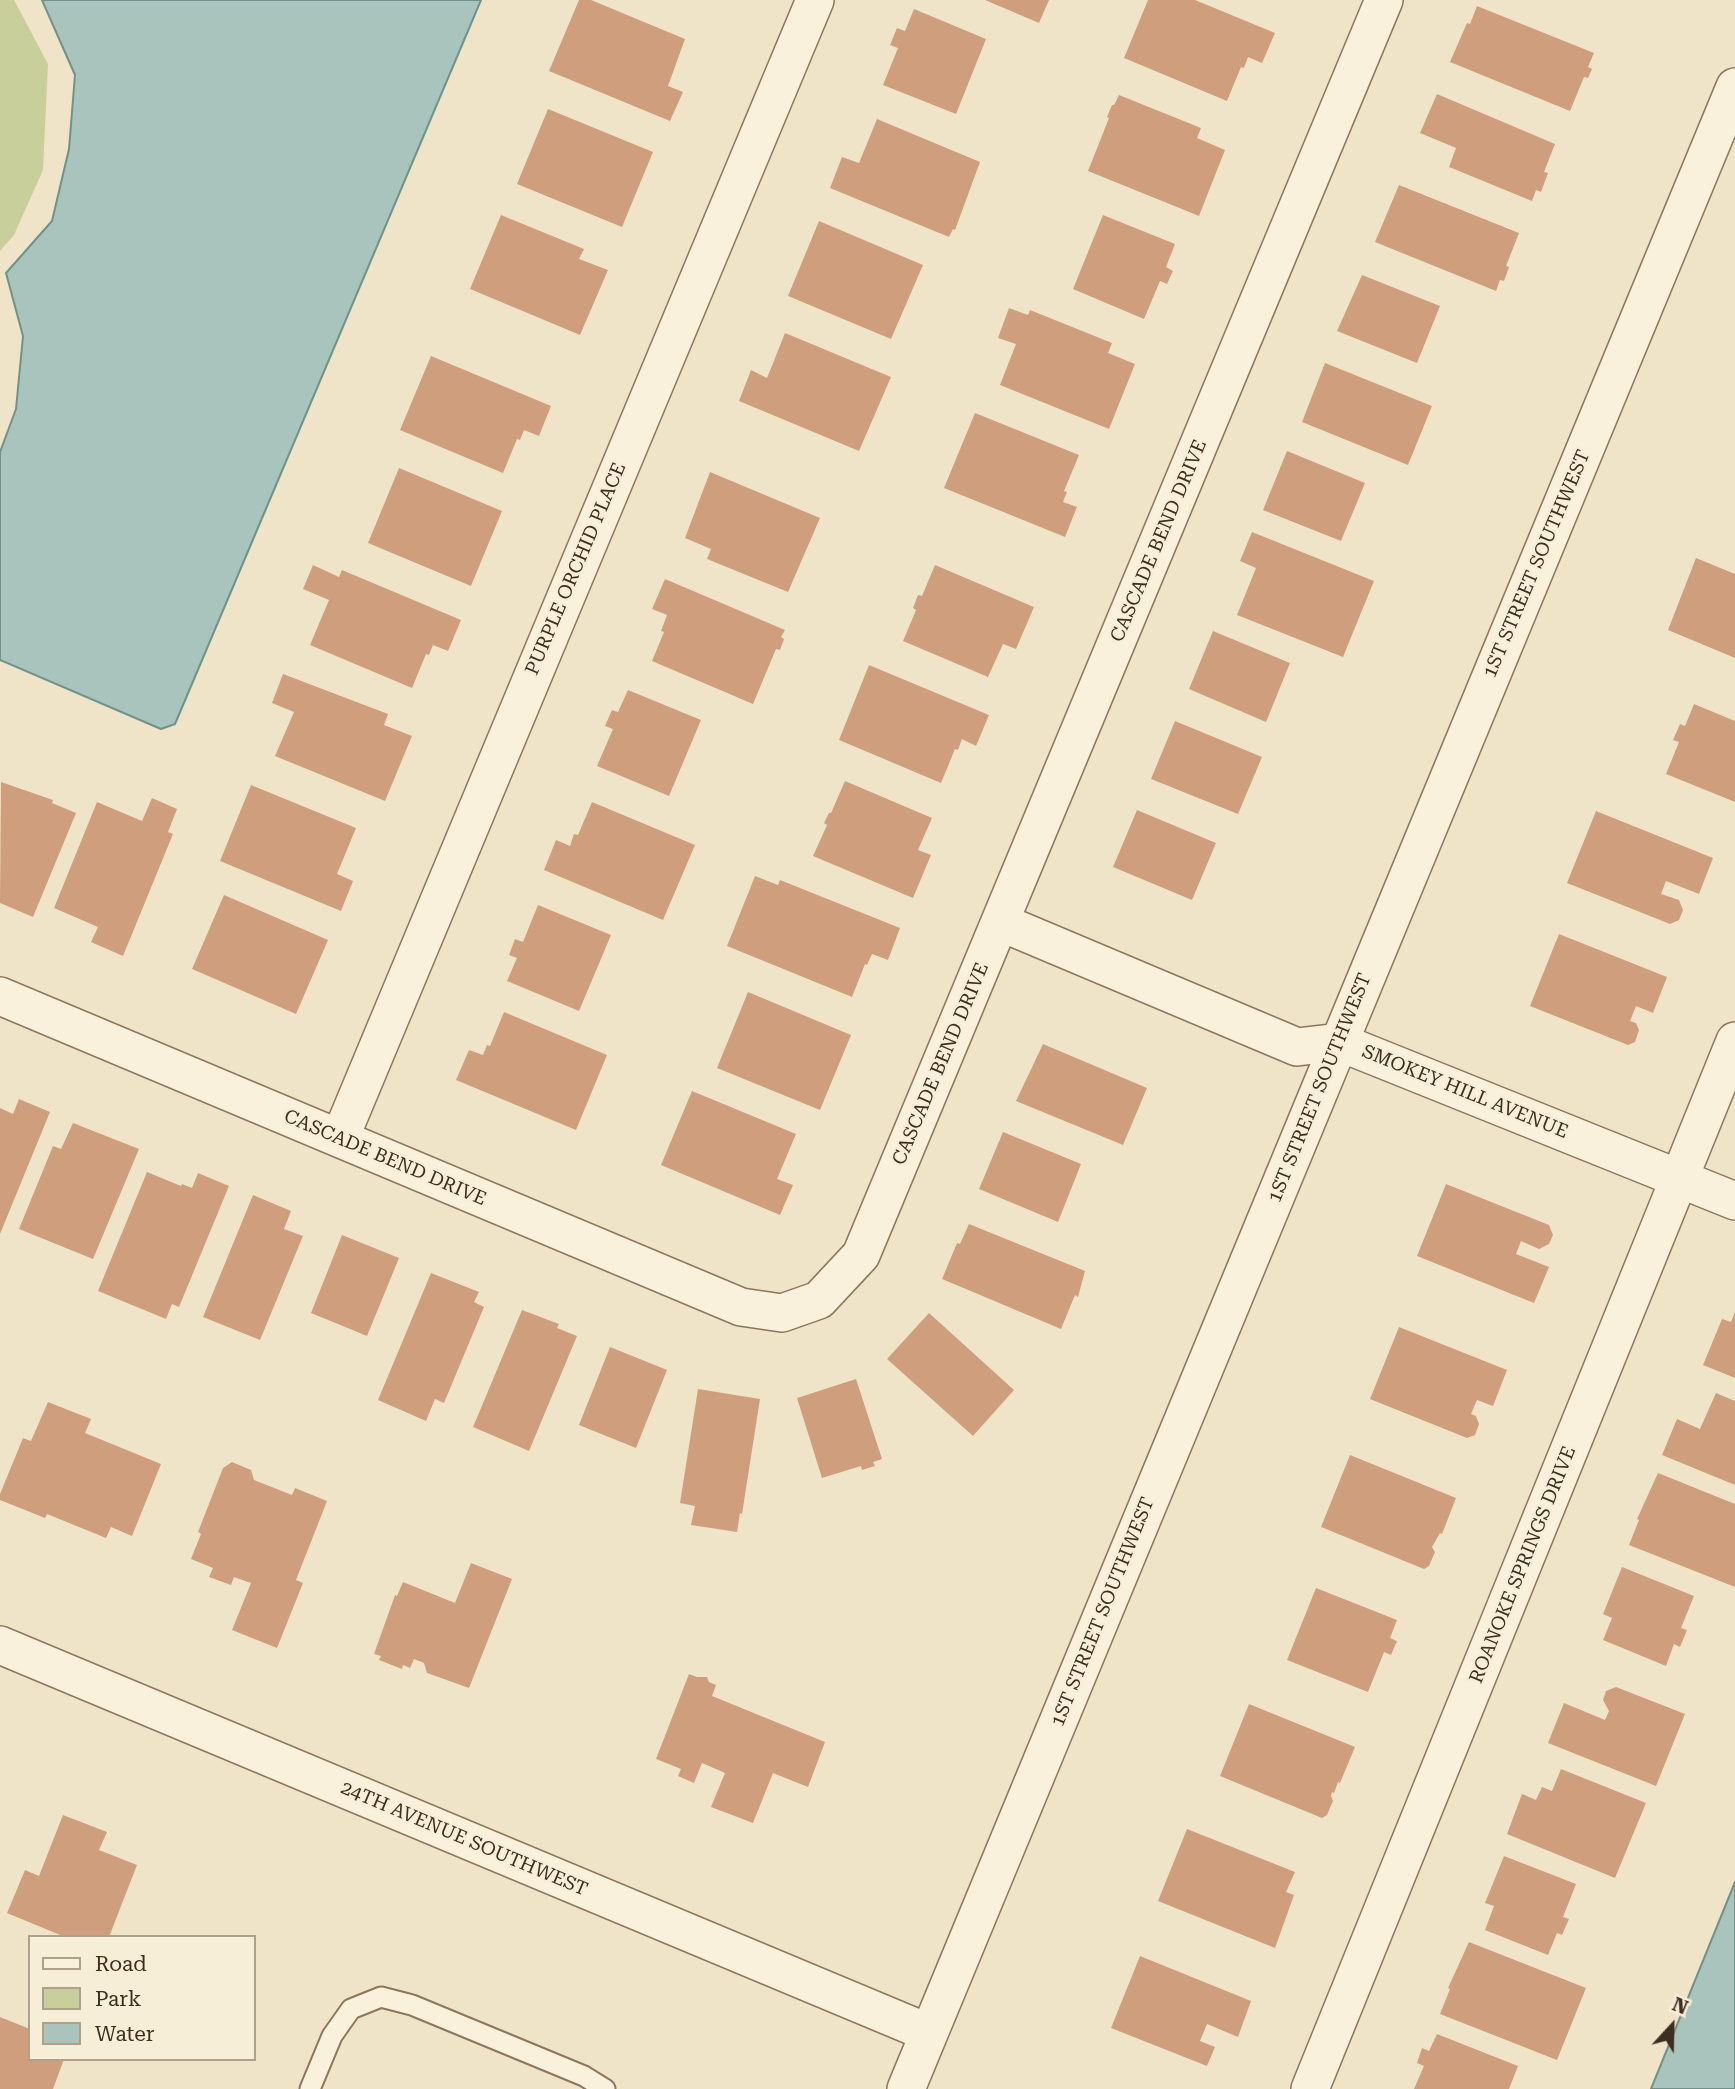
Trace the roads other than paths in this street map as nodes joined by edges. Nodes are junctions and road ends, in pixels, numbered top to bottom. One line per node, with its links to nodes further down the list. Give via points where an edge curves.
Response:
1 (815, 0): 8 (street, PURPLE ORCHID PLACE)
2 (1384, 0): 4 (street, CASCADE BEND DRIVE)
3 (1735, 87): 6 (street, 1ST STREET SOUTHWEST)
4 (1000, 922): 6 (street, SMOKEY HILL AVENUE, via 1297,1048); 8 (street, CASCADE BEND DRIVE, via 861,1255 819,1300 782,1313 741,1307)
5 (0, 996): 8 (street, CASCADE BEND DRIVE)
6 (1339, 1041): 9 (street, SMOKEY HILL AVENUE); 12 (street, 1ST STREET SOUTHWEST)
7 (1735, 1041): 9 (street, ROANOKE SPRINGS DRIVE)
8 (340, 1138)
9 (1679, 1179): 10 (street, SMOKEY HILL AVENUE); 16 (street, ROANOKE SPRINGS DRIVE)
10 (1735, 1201)
11 (3, 1654): 12 (street, 24TH AVENUE SOUTHWEST)
12 (929, 2033): 15 (street, 1ST STREET SOUTHWEST)
13 (310, 2089): 14 (lane, via 332,2036 351,2009 382,1997 486,2035)
14 (605, 2089)
15 (906, 2089)
16 (1310, 2089)

